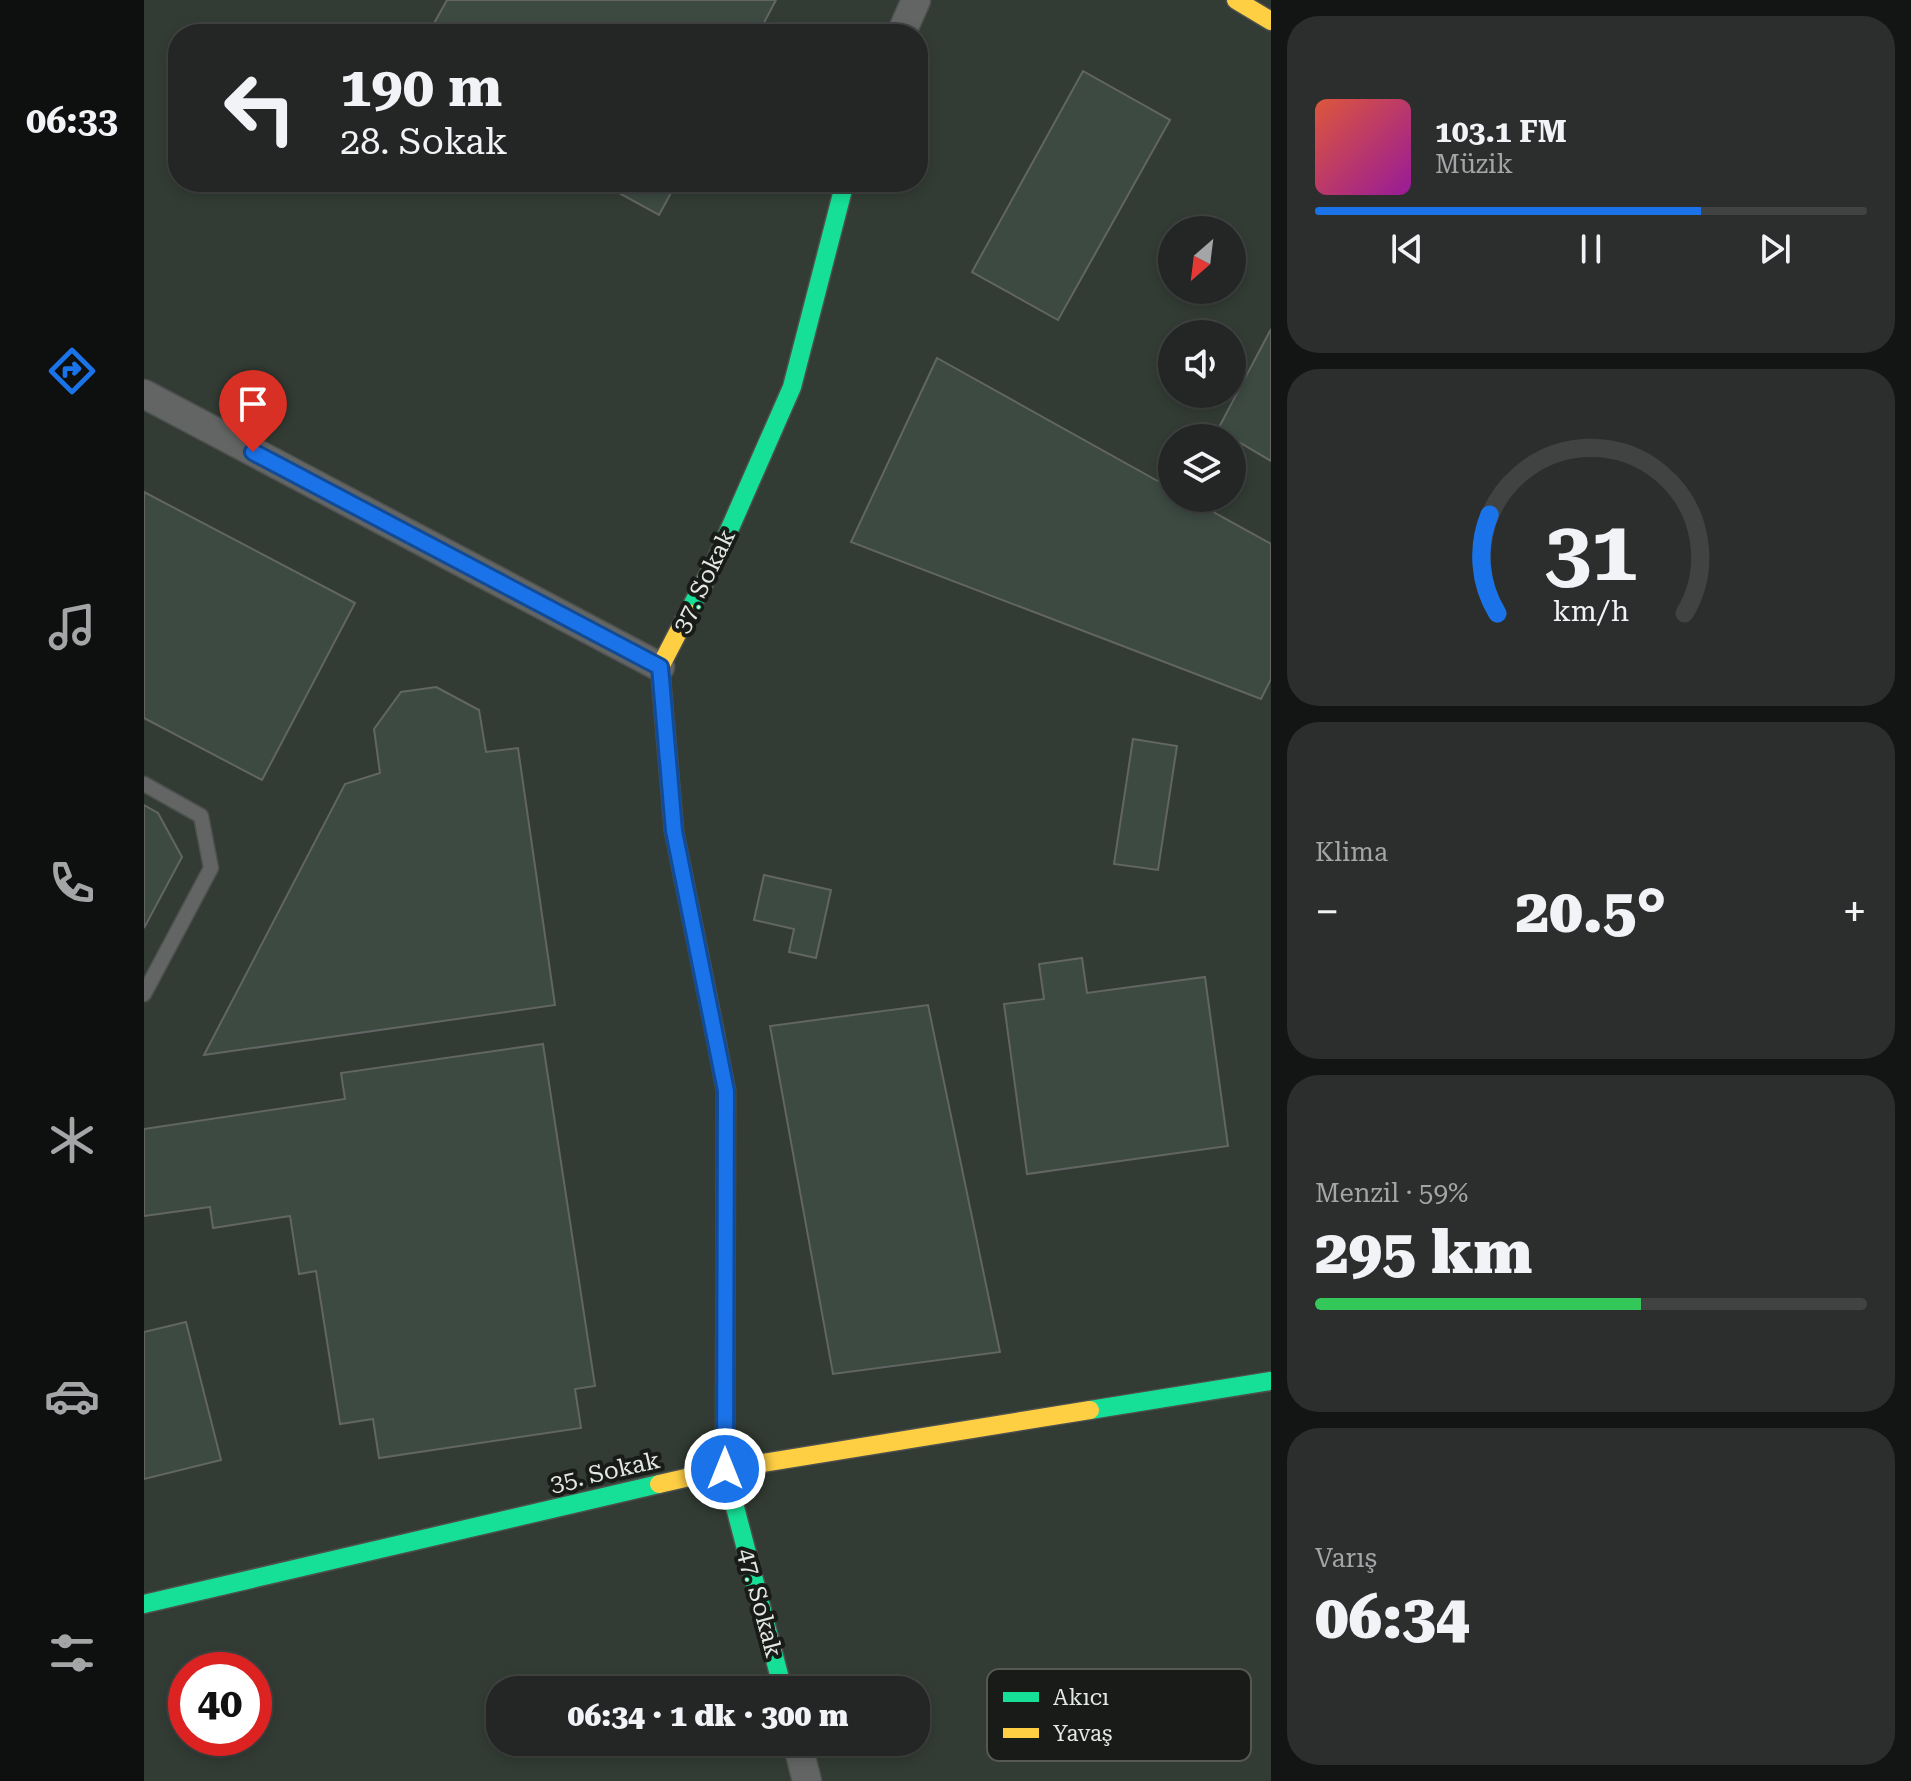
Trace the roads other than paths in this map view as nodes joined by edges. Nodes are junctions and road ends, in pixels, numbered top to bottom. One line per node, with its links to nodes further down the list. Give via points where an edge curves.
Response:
1 (916, 0): 4 (street)
2 (1236, 0): 3 (street)
3 (1271, 21)
4 (905, 24)
5 (842, 192): 7 (street, 37. Sokak, via 792,387 716,560)
6 (144, 394): 7 (street)
7 (660, 667): 11 (street, via 674,831 726,1091)
8 (144, 784): 9 (lane, via 201,816 211,868)
9 (144, 994)
10 (1271, 1381): 11 (street, 35. Sokak)
11 (725, 1469): 12 (street, 35. Sokak); 13 (street, 47. Sokak)
12 (144, 1604)
13 (779, 1676)
14 (801, 1756): 15 (street)
15 (807, 1781)

